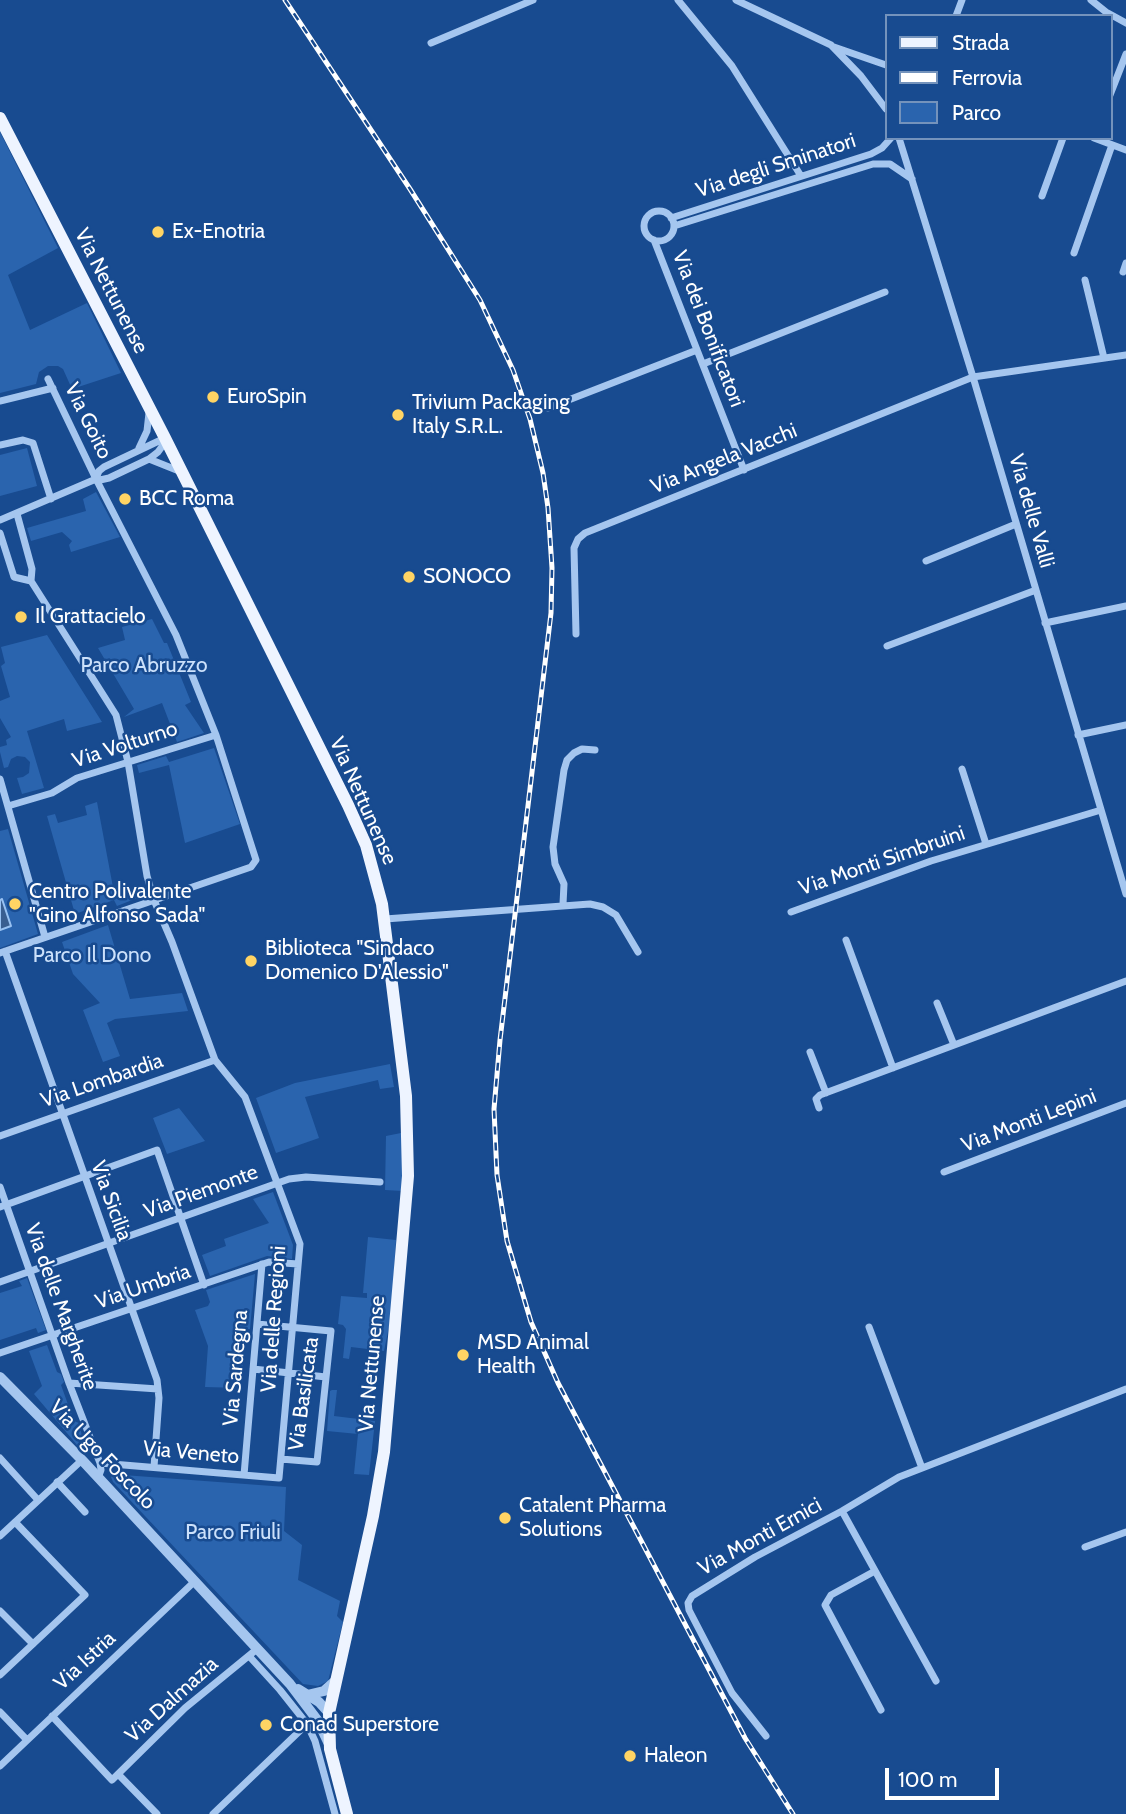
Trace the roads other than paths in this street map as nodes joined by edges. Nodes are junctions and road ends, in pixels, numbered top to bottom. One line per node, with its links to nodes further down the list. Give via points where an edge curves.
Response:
1 (533, 0): 6 (street)
2 (678, 0): 21 (street, via 738,75)
3 (736, 0): 7 (street)
4 (1091, 0): 5 (street)
5 (1110, 14)
6 (431, 43)
7 (831, 46): 9 (street); 11 (street)
8 (1126, 54): 10 (street)
9 (884, 64)
10 (1112, 90)
11 (884, 106)
12 (0, 118): 39 (main road, Via Nettunense)
13 (889, 140): 19 (street, Via degli Sminatori); 21 (street, Via degli Sminatori, via 871,154)
14 (900, 140): 19 (street, Via delle Valli)
15 (1062, 140): 23 (street)
16 (1099, 140): 17 (street)
17 (1112, 145): 18 (street); 26 (street)
18 (1126, 150)
19 (903, 151): 20 (street); 22 (street, Via delle Valli)
20 (890, 164): 22 (street); 24 (street, Via degli Sminatori, via 871,164)
21 (801, 176): 24 (street, Via degli Sminatori)
22 (912, 179): 35 (street, Via delle Valli)
23 (1042, 196)
24 (673, 222): 25 (street, Via degli Sminatori, via 667,238); 25 (street, Via degli Sminatori, via 659,211 649,215 645,229)
25 (654, 240): 31 (street, Via dei Bonificatori)
26 (1074, 253)
27 (1126, 263): 28 (street)
28 (1123, 272)
29 (1085, 280): 33 (street)
30 (885, 292): 34 (street)
31 (697, 350): 34 (street, Via dei Bonificatori); 40 (street)
32 (1126, 355): 33 (street, Via Angela Vacchi)
33 (1104, 358): 35 (street, Via Angela Vacchi)
34 (703, 364): 45 (street, Via dei Bonificatori)
35 (973, 377): 45 (street, Via Angela Vacchi); 51 (street, Via delle Valli)
36 (48, 379): 37 (street, Via Goito)
37 (53, 388): 38 (street); 47 (street, Via Goito)
38 (0, 401)
39 (149, 408): 41 (main road, Via Nettunense); 43 (street, via 147,431)
40 (548, 408)
41 (165, 439): 43 (street); 44 (street); 46 (main road, Via Nettunense)
42 (0, 445): 48 (street, via 23,440 33,443)
43 (139, 448): 47 (street, via 100,469)
44 (149, 459): 46 (street); 47 (street, via 109,478)
45 (744, 470): 58 (street, Via Angela Vacchi, via 580,537 574,551)
46 (179, 471): 74 (main road, Via Nettunense, via 360,830)
47 (96, 479): 48 (street); 61 (street, Via Goito, via 176,635)
48 (51, 499): 49 (street)
49 (17, 514): 50 (street); 54 (street)
50 (0, 520)
51 (1016, 524): 53 (street); 55 (street, Via delle Valli)
52 (0, 533): 54 (street, via 14,577)
53 (926, 561)
54 (31, 581): 64 (street, Via delle Regioni, via 112,708)
55 (1036, 590): 57 (street, Via delle Valli); 59 (street)
56 (1126, 607): 57 (street)
57 (1045, 623): 62 (street, Via delle Valli)
58 (576, 634)
59 (887, 646)
60 (1126, 725): 62 (street)
61 (216, 735): 64 (street, Via Volturno); 71 (street, Via Goito, via 256,859 251,867)
62 (1078, 735): 68 (street, Via delle Valli)
63 (595, 750): 72 (street, via 577,751 565,766 553,848 564,882)
64 (128, 762): 67 (street, Via Volturno); 71 (street, Via delle Regioni)
65 (962, 769): 69 (street, Via Monti Simbruini)
66 (0, 779): 67 (street)
67 (8, 806): 75 (street)
68 (1101, 810): 69 (street, Via Monti Simbruini); 70 (street, Via delle Valli)
69 (986, 844): 73 (street, Via Monti Simbruini)
70 (1126, 894)
71 (154, 900): 75 (street); 83 (street, Via delle Regioni)
72 (563, 904): 74 (street); 78 (street, via 590,904 611,911)
73 (791, 912)
74 (385, 919): 140 (main road, Via Nettunense, via 406,1096 408,1176 384,1452)
75 (45, 937): 77 (street)
76 (846, 940): 84 (street)
77 (2, 952): 88 (street, Via Sicilia)
78 (638, 952)
79 (1126, 981): 81 (street)
80 (937, 1003): 81 (street)
81 (954, 1045): 84 (street)
82 (810, 1052): 85 (street)
83 (215, 1060): 88 (street, Via Lombardia); 92 (street, Via delle Regioni, via 245,1097)
84 (892, 1068): 85 (street)
85 (826, 1093): 87 (street, via 816,1099)
86 (1126, 1103): 90 (street, Via Monti Lepini)
87 (819, 1108)
88 (62, 1114): 89 (street, Via Lombardia); 91 (street, Via Sicilia)
89 (0, 1136)
90 (944, 1172)
91 (83, 1177): 95 (street); 96 (street, via 157,1150); 97 (street, Via Sicilia)
92 (278, 1182): 93 (street, Via Piemonte, via 303,1177); 96 (street, Via Piemonte); 99 (street, Via delle Regioni, via 299,1238)
93 (380, 1182)
94 (0, 1187): 95 (street, Via delle Margherite)
95 (3, 1206): 100 (street, Via delle Margherite)
96 (180, 1218): 97 (street, Via Piemonte); 102 (street)
97 (108, 1244): 100 (street, Via Piemonte); 103 (street, Via Sicilia)
98 (262, 1264): 99 (street, Via Umbria); 102 (street, Via Umbria); 104 (street, Via Sardegna)
99 (298, 1264): 106 (street, Via delle Regioni)
100 (30, 1272): 101 (street, Via Piemonte); 107 (street, Via delle Margherite)
101 (0, 1282)
102 (204, 1285): 103 (street, Via Umbria)
103 (132, 1310): 107 (street, Via Umbria); 114 (street, Via Sicilia)
104 (257, 1324): 106 (street, Via Basilicata); 109 (street, Via Sardegna)
105 (870, 1326): 121 (street)
106 (293, 1327): 110 (street, Via delle Regioni); 111 (street, Via Basilicata, via 331,1331)
107 (53, 1336): 108 (street, Via Umbria); 113 (street, Via delle Margherite)
108 (0, 1353)
109 (253, 1369): 110 (street); 122 (street, Via Sardegna)
110 (288, 1373): 111 (street); 117 (street, Via delle Regioni)
111 (326, 1377): 117 (street, Via Basilicata, via 317,1462)
112 (0, 1378): 118 (street, Via Ugo Foscolo)
113 (69, 1383): 114 (street); 119 (street, Via delle Margherite)
114 (158, 1389): 120 (street, Via Sicilia)
115 (1126, 1389): 121 (street, Via Monti Ernici)
116 (0, 1458): 126 (street)
117 (281, 1459): 124 (street, Via delle Regioni)
118 (82, 1460): 123 (street, Via Ugo Foscolo); 125 (street)
119 (100, 1463): 120 (street, Via Veneto); 123 (street, Via delle Margherite)
120 (154, 1467): 122 (street, Via Veneto)
121 (922, 1468): 127 (street, Via Monti Ernici, via 881,1486)
122 (244, 1475): 124 (street, Via Veneto)
123 (99, 1478): 134 (street, Via Ugo Foscolo)
124 (279, 1478)
125 (57, 1482): 126 (street); 128 (street)
126 (38, 1500): 129 (street)
127 (842, 1511): 133 (street, Via Monti Ernici); 147 (street, Via Monti Ernici, via 742,1565 688,1601 732,1693)
128 (85, 1512)
129 (15, 1522): 131 (street); 136 (street, via 85,1595)
130 (1126, 1532): 132 (street)
131 (0, 1536)
132 (1085, 1547)
133 (874, 1571): 139 (street, Via Monti Ernici); 142 (street, via 831,1595 825,1605)
134 (194, 1582): 137 (street, Via Ugo Foscolo); 145 (street, Via Istria)
135 (0, 1611): 136 (street)
136 (33, 1644): 138 (street)
137 (253, 1653): 141 (street); 141 (street, Via Ugo Foscolo, via 290,1684); 151 (street, Via Dalmazia, via 185,1708)
138 (0, 1675)
139 (936, 1681)
140 (334, 1682): 141 (street); 144 (main road, Via Nettunense)
141 (303, 1702): 144 (street, Via Ugo Foscolo, via 319,1702); 146 (street); 149 (street, Via Ugo Foscolo, via 325,1732)
142 (881, 1710)
143 (0, 1712): 148 (street)
144 (329, 1713): 149 (main road, Via Nettunense)
145 (52, 1716): 148 (street, Via Istria); 151 (street)
146 (307, 1724): 153 (street); 154 (street)
147 (766, 1735)
148 (27, 1740): 150 (street, Via Istria)
149 (330, 1749): 155 (main road, Via Nettunense)
150 (0, 1766)
151 (115, 1777): 152 (street)
152 (157, 1814)
153 (213, 1814)
154 (335, 1814)
155 (347, 1814)

